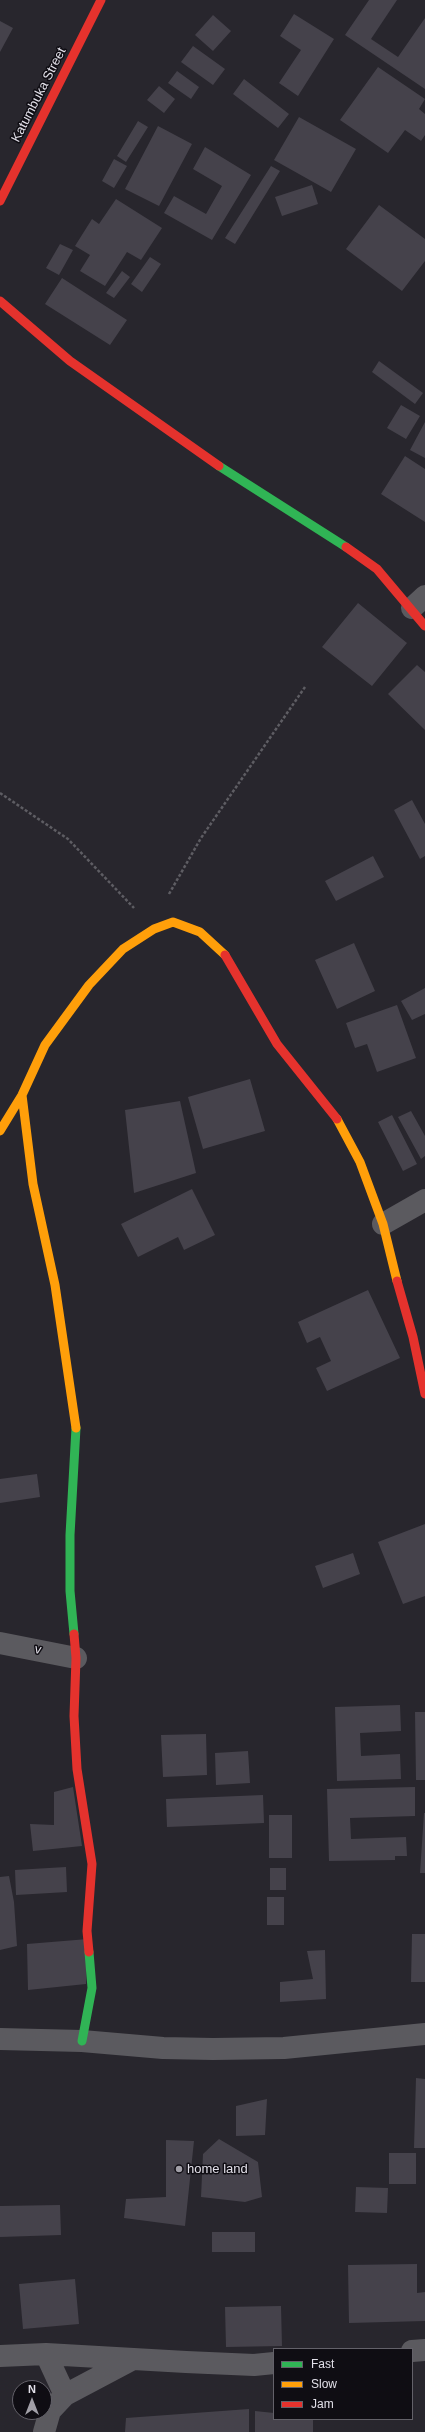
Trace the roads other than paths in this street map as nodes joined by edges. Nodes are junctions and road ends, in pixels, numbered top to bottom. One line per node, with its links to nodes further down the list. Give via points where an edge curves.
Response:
1 (101, 0): 2 (street, Katumbuka Street)
2 (0, 201)
3 (0, 301): 4 (street, via 70,361 193,450 328,535)
4 (419, 602): 5 (street)
5 (425, 626)
6 (22, 1095): 7 (street); 9 (street, via 45,1046 89,985 123,949 151,927 173,922 200,932 223,952 277,1044 339,1121 360,1162); 12 (street, via 34,1184 55,1285 76,1430 70,1535 70,1591)
7 (0, 1131)
8 (425, 1200): 9 (street)
9 (383, 1224): 10 (street, via 413,1337)
10 (425, 1394)
11 (0, 1643): 12 (street, v)
12 (76, 1658): 15 (street, via 74,1716 77,1769 92,1864 87,1931 92,1988)
13 (425, 2034): 15 (street, via 276,2048 163,2048)
14 (0, 2039): 15 (street)
15 (82, 2041)
16 (425, 2350): 17 (street)
17 (413, 2351)
18 (46, 2354): 19 (street); 20 (street); 22 (street)
19 (0, 2356)
20 (134, 2359): 21 (street, via 254,2365); 22 (street)
21 (273, 2363)
22 (65, 2395): 23 (street, via 50,2411)
23 (44, 2432)

